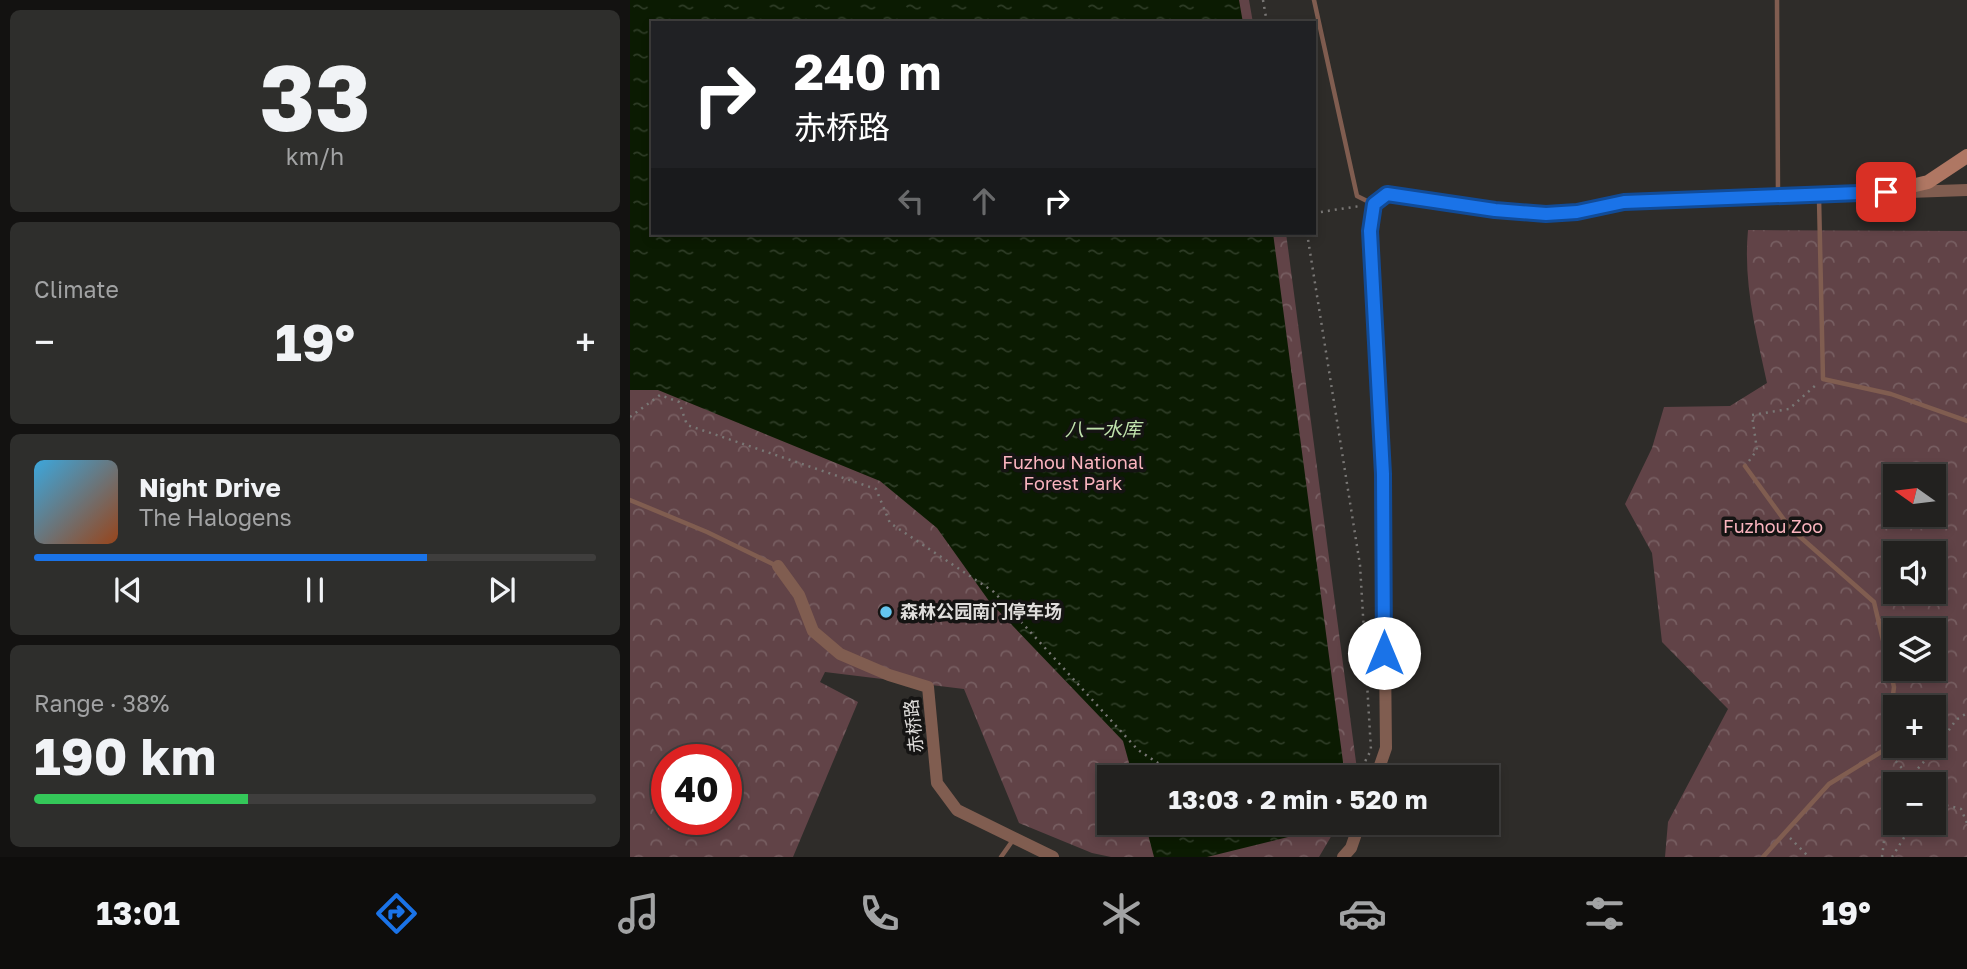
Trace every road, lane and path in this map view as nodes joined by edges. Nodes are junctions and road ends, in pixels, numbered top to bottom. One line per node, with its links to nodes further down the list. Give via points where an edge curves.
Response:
1 (1263, 0): 4 (path)
2 (1314, 0): 10 (lane, via 1357,196)
3 (1777, 0): 9 (lane)
4 (1267, 21)
5 (1967, 156): 7 (main road, via 1928,182)
6 (1967, 190): 7 (street)
7 (1886, 192): 8 (street)
8 (1819, 195): 9 (street); 13 (lane)
9 (1778, 197): 10 (street, via 1624,202 1546,214 1387,194)
10 (1374, 204): 11 (path); 25 (street, via 1370,231 1383,474 1386,748)
11 (1316, 213)
12 (1307, 235): 24 (path, via 1360,565 1371,750)
13 (1822, 379): 15 (lane, via 1891,394); 16 (path, via 1788,409 1752,415 1757,450)
14 (630, 417): 23 (path, via 660,395 679,402 687,425 876,489 890,523 994,592 1138,751)
15 (1967, 421)
16 (1745, 466): 19 (lane, via 1790,528 1874,602)
17 (630, 500): 18 (lane)
18 (778, 566): 34 (street, 赤桥路, via 799,595 813,631 839,654 928,687 937,783 957,810)
19 (1893, 695)
20 (1967, 713): 27 (path, via 1955,720)
21 (1883, 751): 30 (lane, via 1829,784)
22 (1894, 758): 26 (path)
23 (1166, 765)
24 (1363, 765)
25 (1380, 765)
26 (1906, 772)
27 (1914, 772)
28 (1946, 805): 29 (path, via 1961,809)
29 (1967, 823)
30 (1786, 834): 38 (lane); 39 (path)
31 (1356, 835): 37 (street)
32 (1885, 835): 40 (path)
33 (1906, 835): 41 (path)
34 (1014, 839): 35 (lane); 36 (street, 赤桥路)
35 (1001, 857)
36 (1053, 857)
37 (1343, 857)
38 (1763, 857)
39 (1809, 857)
40 (1882, 857)
41 (1892, 857)

